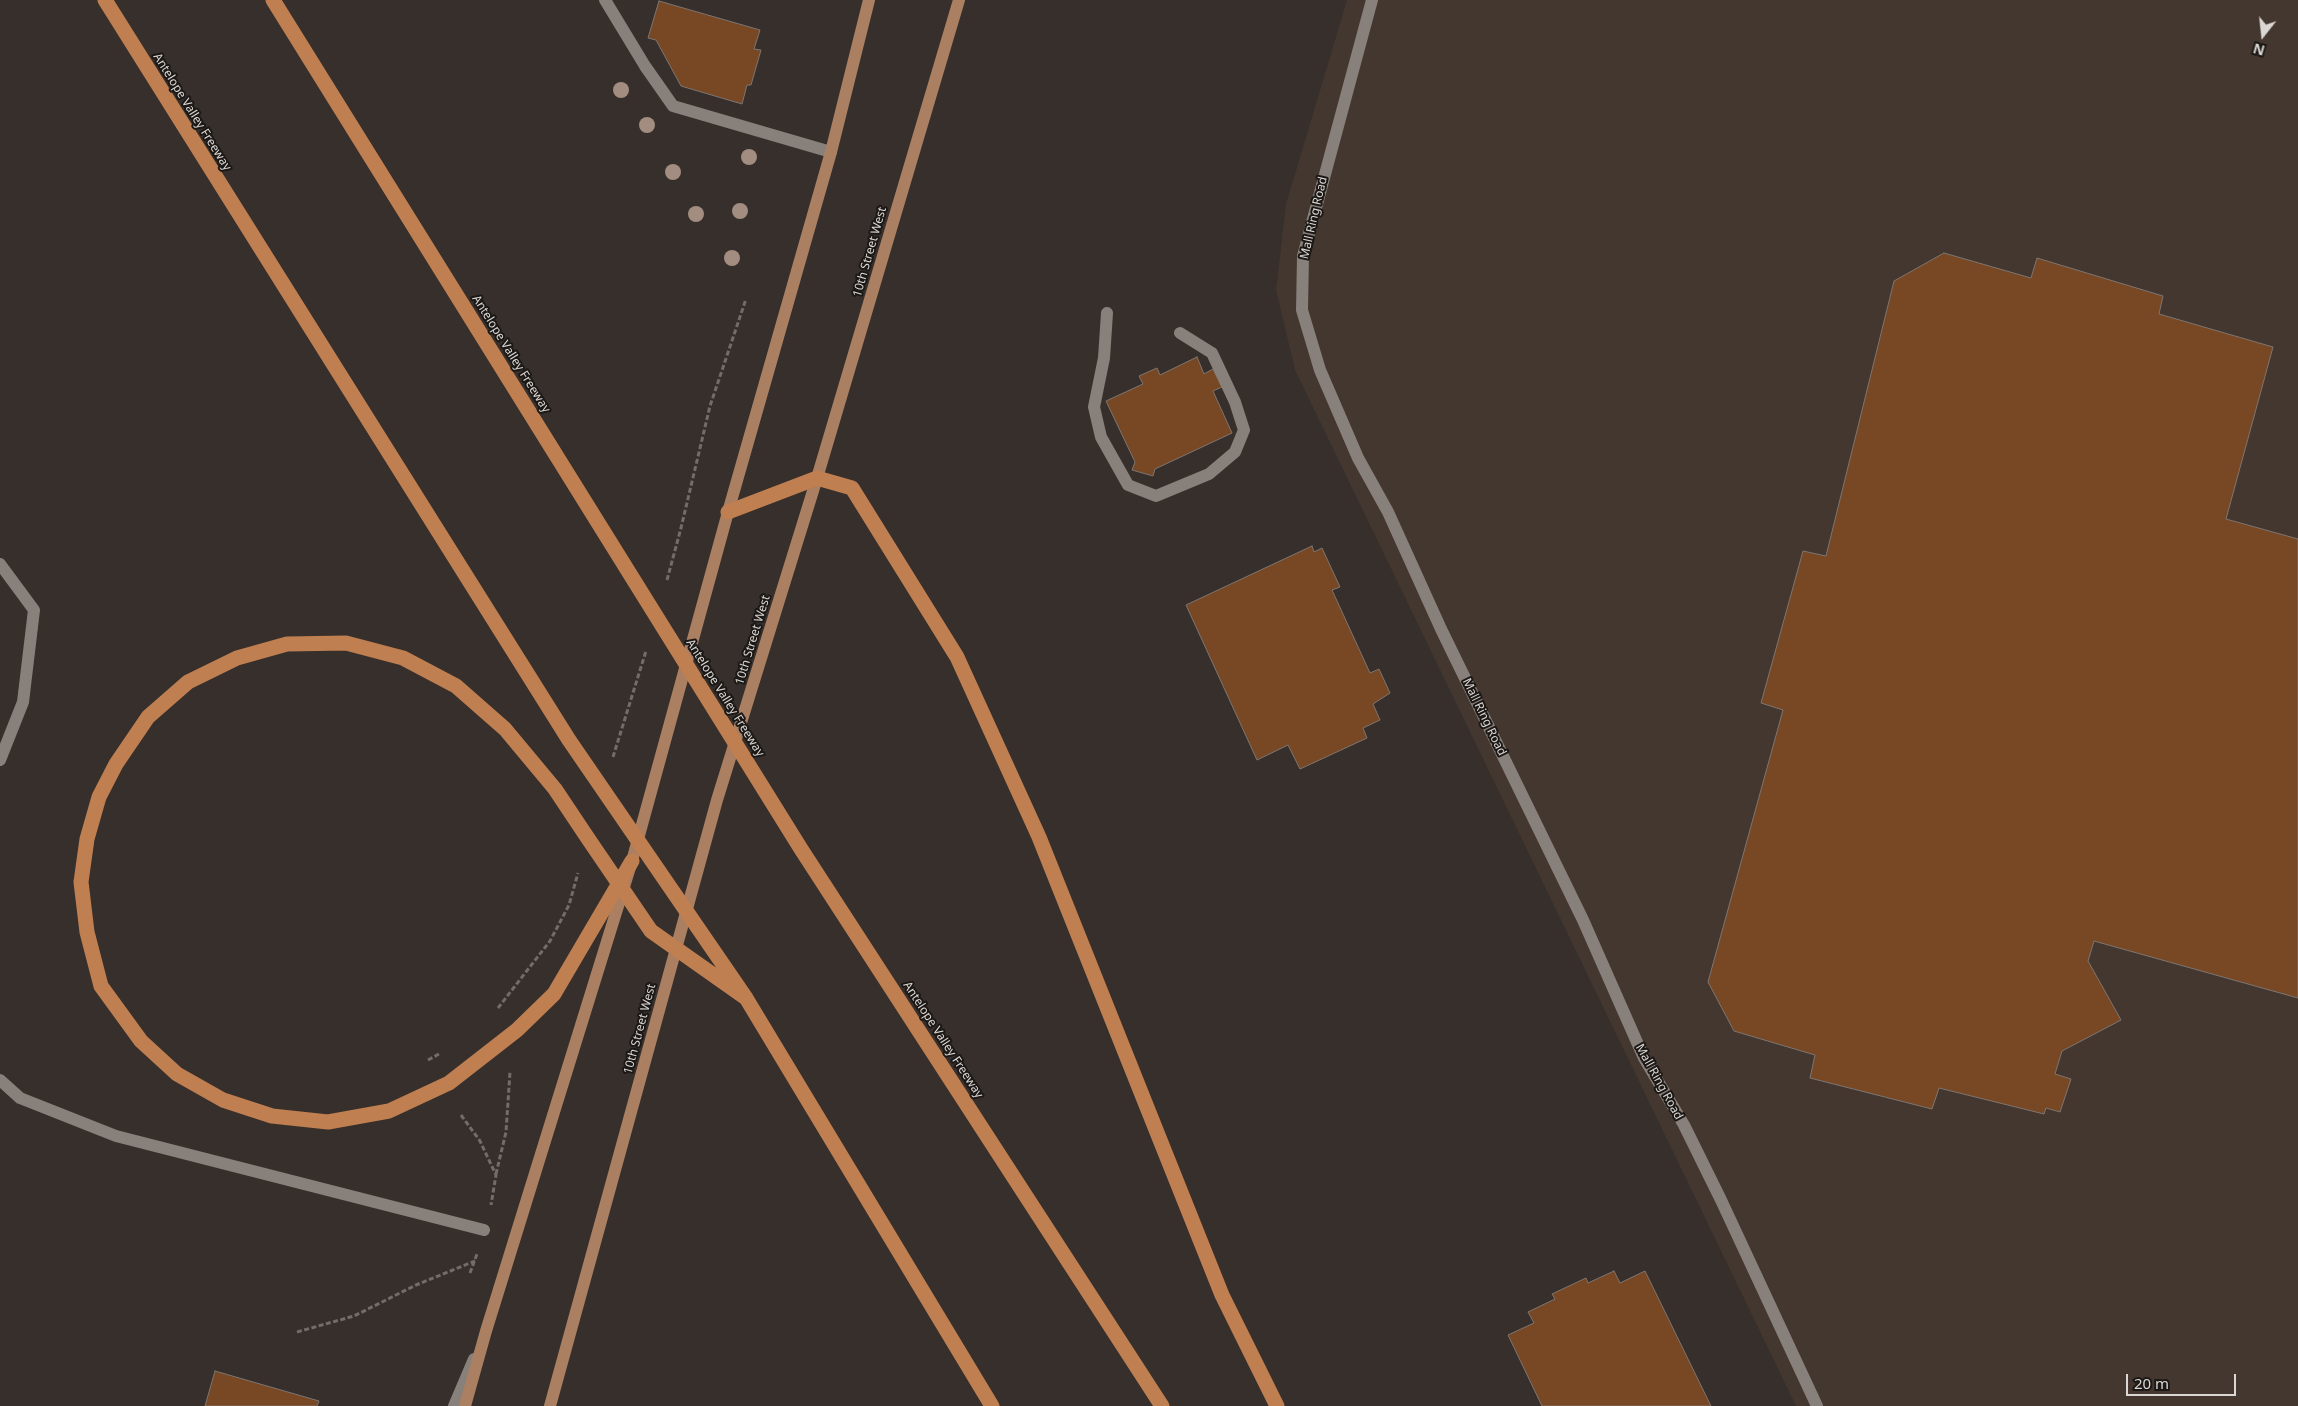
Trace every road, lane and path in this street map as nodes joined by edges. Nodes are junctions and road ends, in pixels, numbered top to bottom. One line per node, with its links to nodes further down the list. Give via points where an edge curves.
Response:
1 (105, 0): 16 (highway, Antelope Valley Freeway)
2 (273, 0): 14 (highway, Antelope Valley Freeway)
3 (606, 0): 7 (lane, via 673,106)
4 (869, 0): 7 (main road)
5 (959, 0): 11 (main road, 10th Street West)
6 (1372, 0): 38 (lane, Mall Ring Road, via 1302,256 1302,310 1320,370 1358,458 1388,512 1575,904 1644,1058 1684,1125)
7 (831, 152): 12 (main road)
8 (746, 299): 14 (path, via 710,406 682,528)
9 (1107, 313): 10 (lane, via 1104,358 1094,406 1101,437 1128,485 1156,496 1209,474 1235,452 1244,430 1212,353)
10 (1180, 334)
11 (818, 478): 12 (highway); 34 (main road, 10th Street West, via 717,800); 37 (highway, via 852,488 957,657 1039,838 1222,1296)
12 (728, 512): 18 (main road)
13 (0, 564): 15 (lane, via 34,610 24,702)
14 (656, 616): 16 (path); 36 (highway, Antelope Valley Freeway, via 801,849)
15 (0, 760)
16 (602, 788): 19 (highway, Antelope Valley Freeway)
17 (587, 837): 18 (highway, via 555,789 505,729 456,686 404,658 346,643 287,644 237,658 188,682 148,717 116,764 99,797 87,839 81,882 87,932 101,986 140,1040 177,1074 223,1100 272,1116 328,1122 389,1111 449,1083 517,1030 554,994); 19 (highway, via 651,931); 20 (path, via 569,905 550,941)
18 (632, 860): 30 (main road)
19 (746, 998): 35 (highway, Antelope Valley Freeway)
20 (492, 1015)
21 (444, 1051): 22 (path)
22 (428, 1060)
23 (510, 1072): 26 (path, via 506,1132)
24 (0, 1080): 27 (lane, via 20,1098 116,1136)
25 (461, 1115): 26 (path, via 480,1141)
26 (496, 1175): 27 (path)
27 (484, 1230): 28 (path)
28 (475, 1261): 29 (path); 31 (path, via 416,1285 354,1316)
29 (470, 1273)
30 (486, 1331): 32 (lane); 33 (main road)
31 (297, 1332)
32 (454, 1406)
33 (465, 1406)
34 (550, 1406)
35 (992, 1406)
36 (1162, 1406)
37 (1277, 1406)
38 (1817, 1406)

